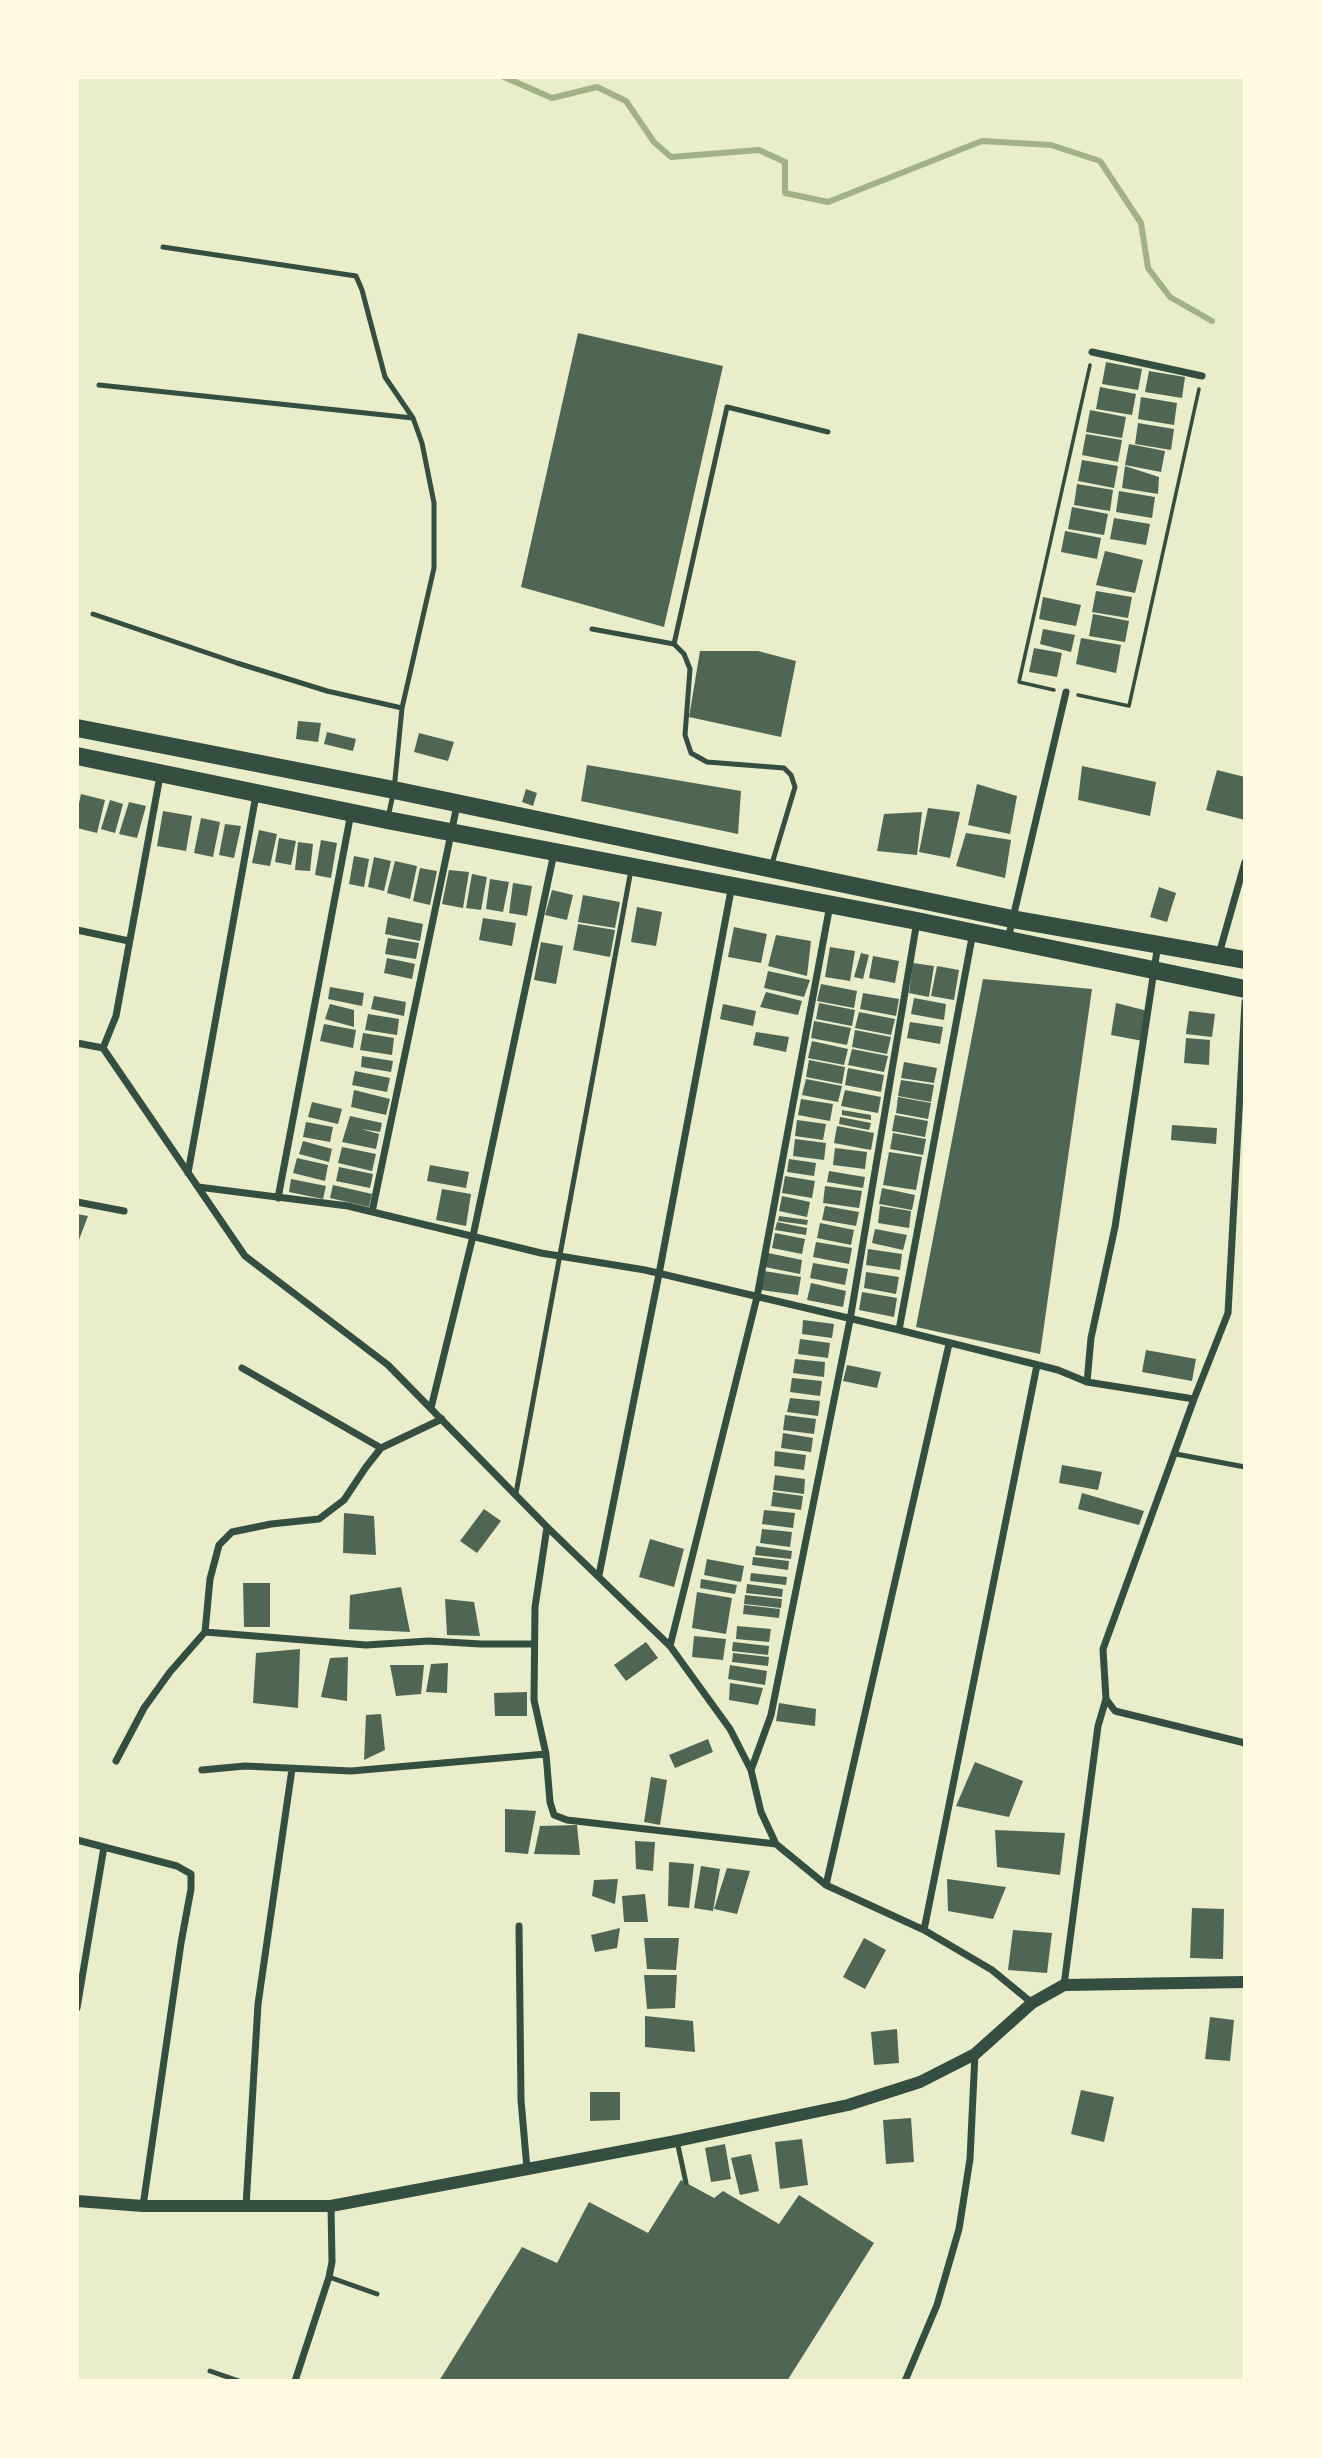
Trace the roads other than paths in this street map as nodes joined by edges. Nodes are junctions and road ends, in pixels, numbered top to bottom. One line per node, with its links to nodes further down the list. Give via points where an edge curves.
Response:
1 (163, 247): 5 (lane, via 355,276 385,377)
2 (1092, 352): 3 (street)
3 (1202, 376)
4 (99, 384): 5 (lane)
5 (413, 418): 11 (lane, via 434,503 434,568)
6 (828, 432): 9 (lane, via 727,407)
7 (93, 614): 11 (lane, via 327,691)
8 (592, 629): 9 (lane)
9 (674, 643): 24 (lane, via 690,669 685,735 691,752 707,762 784,768 791,775 795,787)
10 (1066, 692): 27 (street)
11 (402, 708): 15 (lane)
12 (77, 728): 15 (main road)
13 (77, 756): 14 (main road)
14 (161, 773): 16 (main road); 32 (street)
15 (394, 790): 17 (main road); 19 (lane)
16 (256, 793): 18 (main road); 41 (street)
17 (457, 803): 20 (street); 24 (main road)
18 (351, 813): 19 (main road); 43 (street)
19 (387, 820): 20 (main road)
20 (450, 832): 21 (main road); 46 (street)
21 (554, 852): 23 (main road); 47 (street)
22 (1245, 862): 34 (street)
23 (631, 867): 25 (main road); 48 (lane)
24 (770, 869): 27 (main road)
25 (732, 885): 26 (main road); 49 (street)
26 (830, 905): 28 (main road); 50 (street)
27 (1012, 919): 31 (street); 33 (main road)
28 (918, 920): 30 (main road); 51 (street)
29 (77, 930): 32 (street)
30 (973, 932): 31 (main road); 52 (street)
31 (1007, 940): 36 (main road)
32 (130, 941): 40 (street, via 116,1016)
33 (1158, 944): 34 (main road); 36 (street)
34 (1219, 954): 35 (main road)
35 (1245, 960)
36 (1156, 971): 37 (main road); 56 (street)
37 (1245, 989)
38 (1245, 1002): 57 (street, via 1228,1313)
39 (77, 1043): 40 (street)
40 (103, 1048): 41 (street)
41 (188, 1173): 42 (street)
42 (198, 1188): 43 (street); 58 (street, via 245,1256 388,1365)
43 (278, 1198): 46 (street)
44 (77, 1202): 45 (street)
45 (124, 1211)
46 (372, 1212): 47 (street)
47 (472, 1236): 48 (street); 58 (street)
48 (561, 1256): 49 (street); 63 (lane)
49 (659, 1274): 50 (street); 65 (street)
50 (757, 1297): 51 (street); 68 (street)
51 (850, 1320): 52 (street); 75 (street, via 771,1715)
52 (899, 1330): 53 (street)
53 (949, 1344): 54 (street); 79 (street)
54 (1037, 1365): 56 (street); 81 (street)
55 (242, 1368): 60 (street)
56 (1087, 1382): 57 (street)
57 (1194, 1399): 61 (street)
58 (431, 1408): 59 (street)
59 (442, 1419): 60 (street); 63 (street)
60 (381, 1448): 66 (street, via 344,1500 319,1519 232,1532 219,1545)
61 (1176, 1454): 62 (lane); 69 (street, via 1103,1649)
62 (1245, 1467)
63 (516, 1493): 64 (street)
64 (547, 1527): 65 (street); 67 (street)
65 (599, 1575): 68 (street)
66 (205, 1632): 67 (street, via 366,1645 429,1641); 72 (street, via 144,1708)
67 (533, 1644): 71 (street, via 534,1700)
68 (670, 1646): 75 (street, via 730,1729)
69 (1106, 1699): 70 (street, via 1115,1711); 83 (street, via 1098,1726)
70 (1245, 1743)
71 (546, 1754): 73 (street, via 351,1772); 77 (street, via 554,1815)
72 (116, 1761)
73 (292, 1769): 74 (street, via 245,1766); 92 (street, via 258,2004)
74 (202, 1770)
75 (751, 1770): 77 (street, via 761,1812)
76 (77, 1840): 78 (street)
77 (776, 1844): 79 (street)
78 (104, 1847): 85 (street); 91 (street, via 191,1874)
79 (826, 1885): 81 (street)
80 (519, 1926): 88 (street, via 521,2100)
81 (924, 1930): 84 (street, via 992,1970)
82 (1245, 1982): 83 (street)
83 (1064, 1985): 84 (street)
84 (1032, 2003): 86 (street)
85 (77, 2008)
86 (975, 2054): 87 (street, via 920,2082 848,2105); 99 (street, via 970,2159 959,2228 937,2305)
87 (676, 2141): 88 (street); 89 (lane)
88 (527, 2169): 93 (street)
89 (686, 2183)
90 (77, 2201): 91 (street)
91 (144, 2206): 92 (street)
92 (246, 2206): 93 (street)
93 (331, 2206): 94 (street)
94 (329, 2277): 95 (lane); 98 (street)
95 (377, 2294)
96 (210, 2371): 97 (lane)
97 (239, 2381)
98 (295, 2381)
99 (905, 2381)

